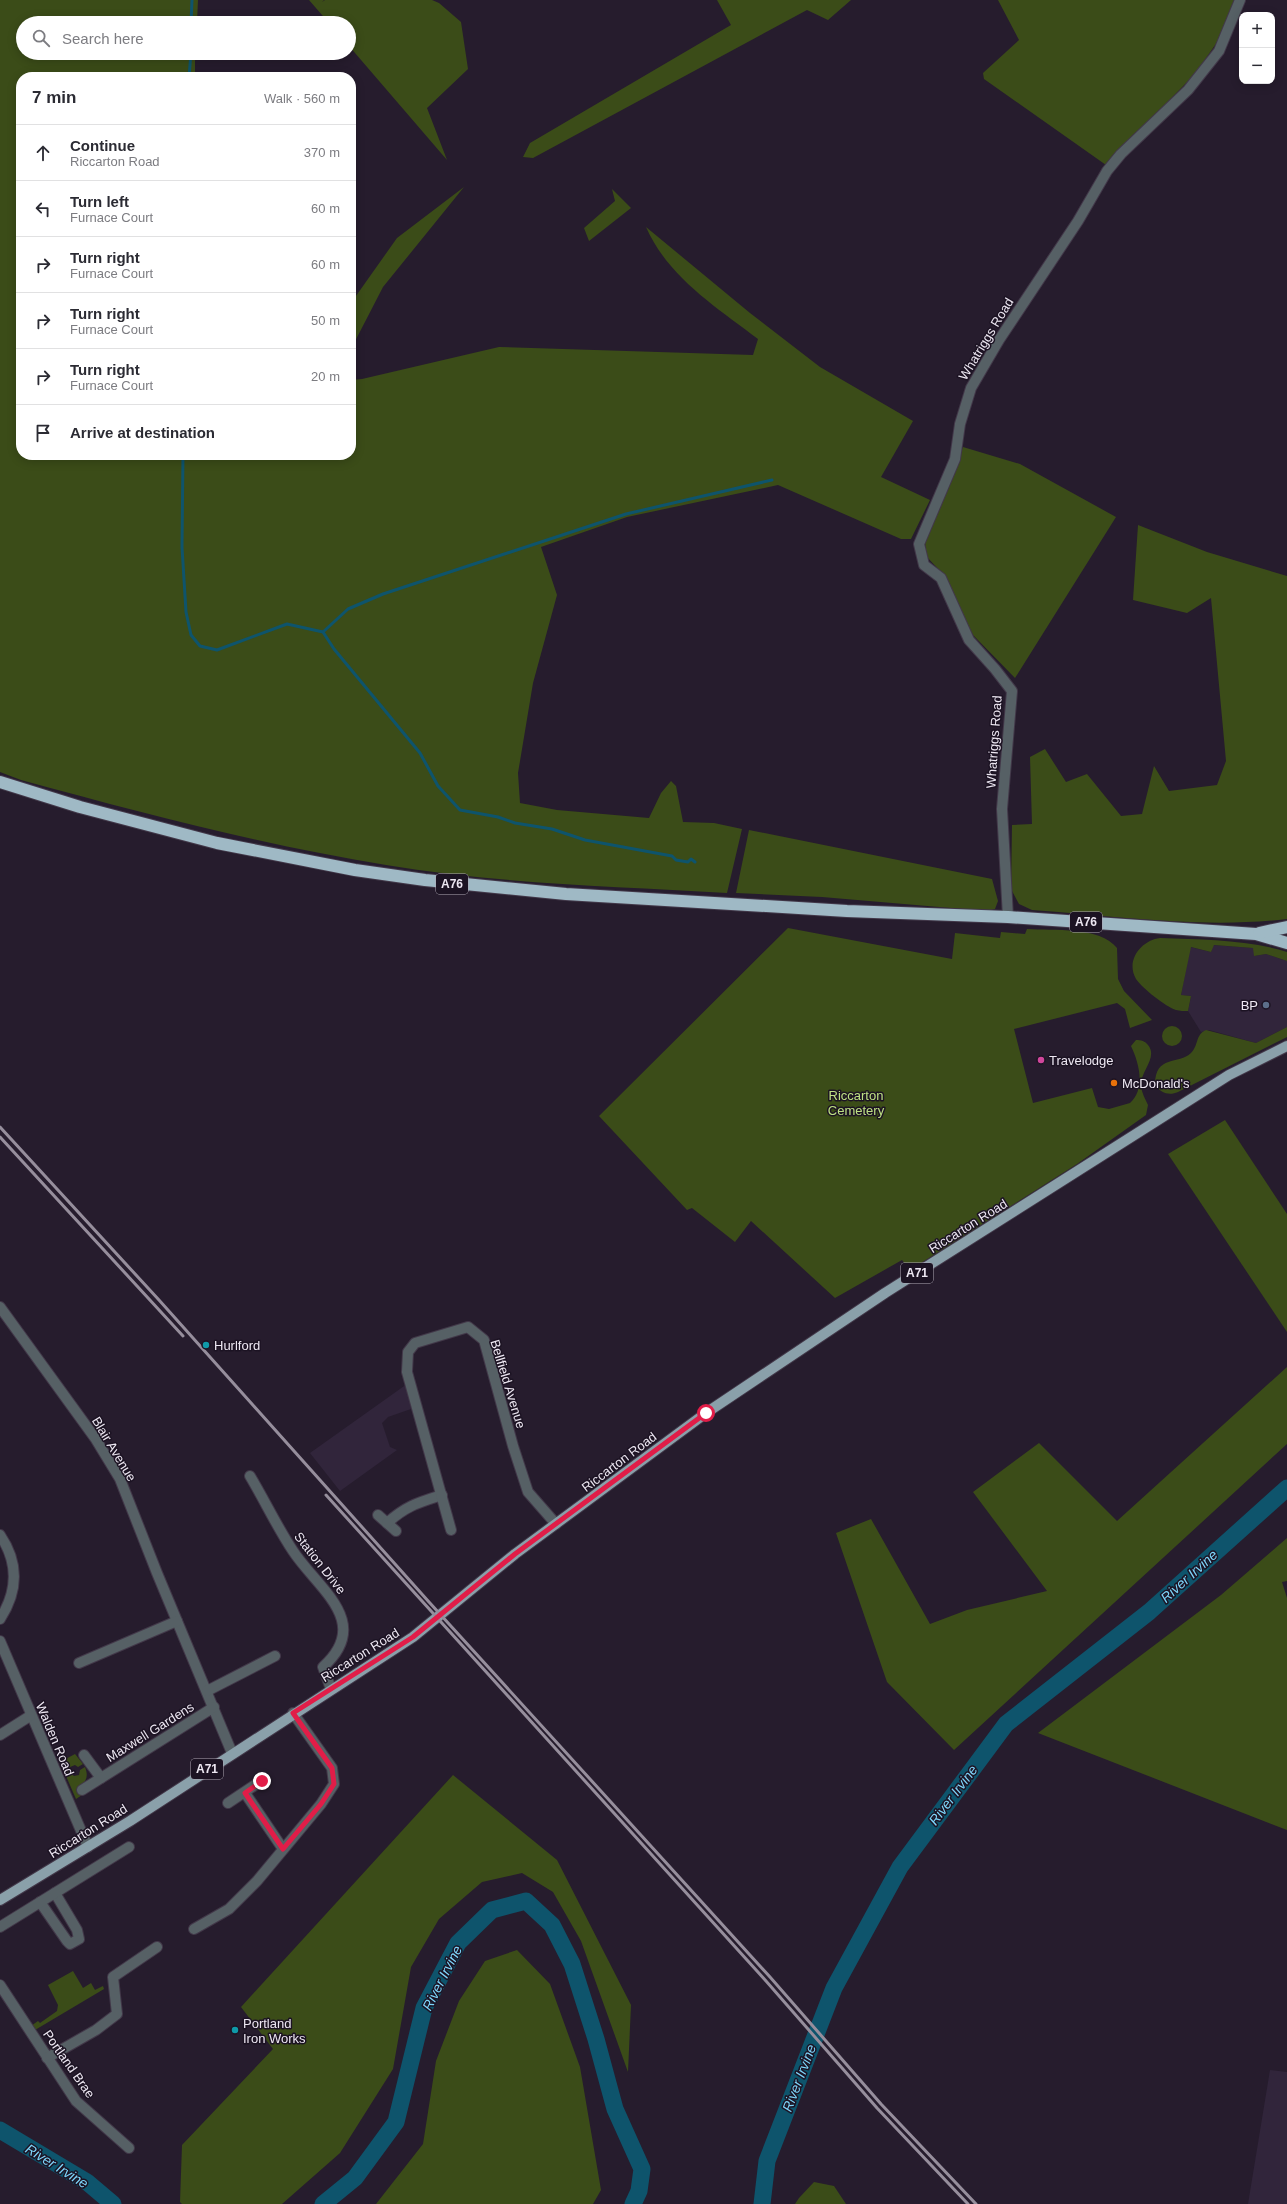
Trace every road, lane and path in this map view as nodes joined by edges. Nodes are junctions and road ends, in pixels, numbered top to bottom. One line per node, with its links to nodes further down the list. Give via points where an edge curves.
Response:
1 (1240, 0): 3 (street, Whatriggs Road, via 1219,50 1188,90 1121,154 1107,171 1078,221 999,340 971,388 960,424 955,459 919,544 924,565 941,578 969,640 1012,691 1002,808)
2 (0, 782): 3 (highway, A76, via 95,811 217,843 348,869 425,880 582,895 847,911)
3 (1008, 917): 5 (highway, A76)
4 (1287, 926): 5 (highway, A76)
5 (1256, 934): 6 (highway, A76)
6 (1287, 943)
7 (1287, 1046): 9 (main road, Riccarton Road / A71)
8 (1287, 1053): 9 (main road, Riccarton Road / A71)
9 (1264, 1059): 15 (main road, Riccarton Road / A71, via 1229,1075 879,1297 706,1413)
10 (0, 1307): 20 (street, Blair Avenue, via 95,1438 120,1479)
11 (250, 1476): 24 (street, Station Drive, via 294,1552 337,1605 343,1639 339,1651 323,1668)
12 (442, 1496): 14 (street, via 401,1510); 15 (street, Bellfield Avenue, via 407,1372 408,1352 415,1343 468,1328 484,1340 528,1492); 16 (street, Bellfield Avenue)
13 (378, 1515): 14 (street)
14 (387, 1523): 17 (street)
15 (556, 1524): 24 (main road, Riccarton Road / A71, via 413,1637)
16 (452, 1530)
17 (396, 1531)
18 (0, 1535): 19 (street, via 8,1546 15,1575 8,1605)
19 (0, 1619)
20 (177, 1621): 23 (street); 25 (street, Blair Avenue)
21 (0, 1641): 28 (street, Walden Road)
22 (275, 1656): 25 (street)
23 (79, 1663)
24 (331, 1689): 27 (main road, Riccarton Road / A71)
25 (207, 1691): 26 (street, Blair Avenue)
26 (214, 1707): 30 (street, Blair Avenue); 32 (street, Maxwell Gardens)
27 (293, 1713): 30 (main road, Riccarton Road / A71); 39 (street, via 332,1768 334,1784 321,1804)
28 (30, 1716): 29 (street); 37 (street, Walden Road)
29 (0, 1735)
30 (232, 1753): 37 (main road, Riccarton Road / A71)
31 (84, 1754): 32 (street, Maxwell Gardens)
32 (101, 1778): 34 (street, Maxwell Gardens)
33 (262, 1781): 35 (street)
34 (82, 1790)
35 (245, 1793): 36 (street); 39 (street)
36 (228, 1803)
37 (88, 1847): 41 (main road, Riccarton Road / A71)
38 (129, 1847): 40 (street)
39 (283, 1849): 44 (street, via 257,1881 229,1909)
40 (55, 1892): 42 (street); 42 (street, via 77,1930 79,1939 70,1944 66,1941)
41 (0, 1900)
42 (40, 1902): 43 (street)
43 (0, 1927)
44 (194, 1929)
45 (157, 1947): 47 (street, via 113,1977 117,2014 96,2030)
46 (0, 1985): 47 (street, Portland Brae)
47 (47, 2058): 48 (street, Portland Brae, via 76,2101)
48 (129, 2148)

